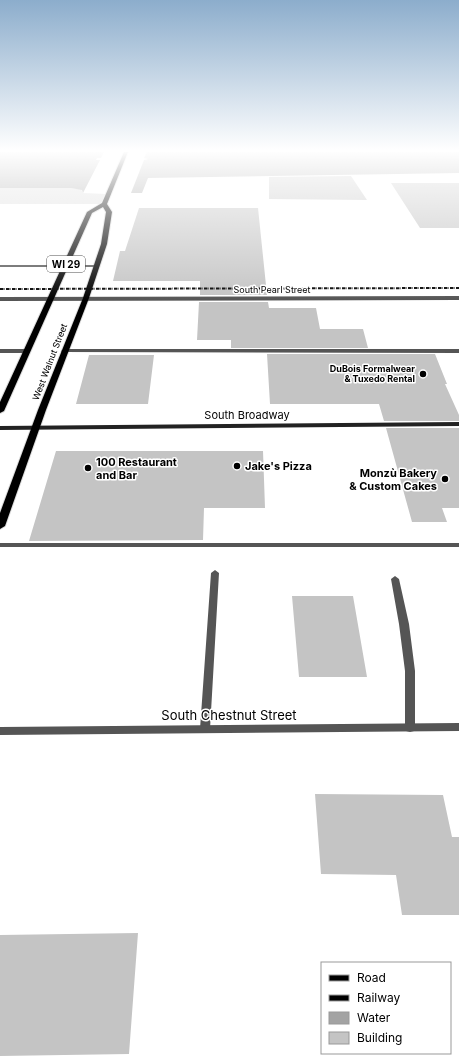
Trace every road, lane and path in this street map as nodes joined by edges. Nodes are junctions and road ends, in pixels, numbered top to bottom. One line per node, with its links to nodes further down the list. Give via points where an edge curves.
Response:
1 (104, 204): 3 (main road, WI 29, via 90,212); 4 (main road, West Walnut Street / WI 29, via 109,212 104,244)
2 (0, 266): 3 (street)
3 (65, 266): 4 (street); 5 (main road, WI 29)
4 (97, 266): 6 (main road, West Walnut Street / WI 29)
5 (52, 298): 6 (street, South Pearl Street); 8 (street, South Pearl Street); 9 (main road, WI 29)
6 (86, 298): 7 (street, South Pearl Street); 10 (main road, West Walnut Street / WI 29)
7 (459, 298)
8 (0, 299)
9 (27, 351): 12 (street); 13 (main road, WI 29)
10 (64, 351): 11 (street); 16 (main road, West Walnut Street / WI 29)
11 (459, 351)
12 (0, 352)
13 (0, 412)
14 (459, 424): 16 (street, South Broadway)
15 (0, 428): 16 (street, South Broadway)
16 (35, 428): 17 (main road, West Walnut Street / WI 29)
17 (0, 526)
18 (0, 545): 19 (street)
19 (459, 545)
20 (215, 573): 24 (street)
21 (395, 579): 23 (street, via 410,671)
22 (459, 727): 23 (street, South Chestnut Street)
23 (410, 728): 24 (street, South Chestnut Street)
24 (204, 729): 25 (street, South Chestnut Street)
25 (0, 731)

